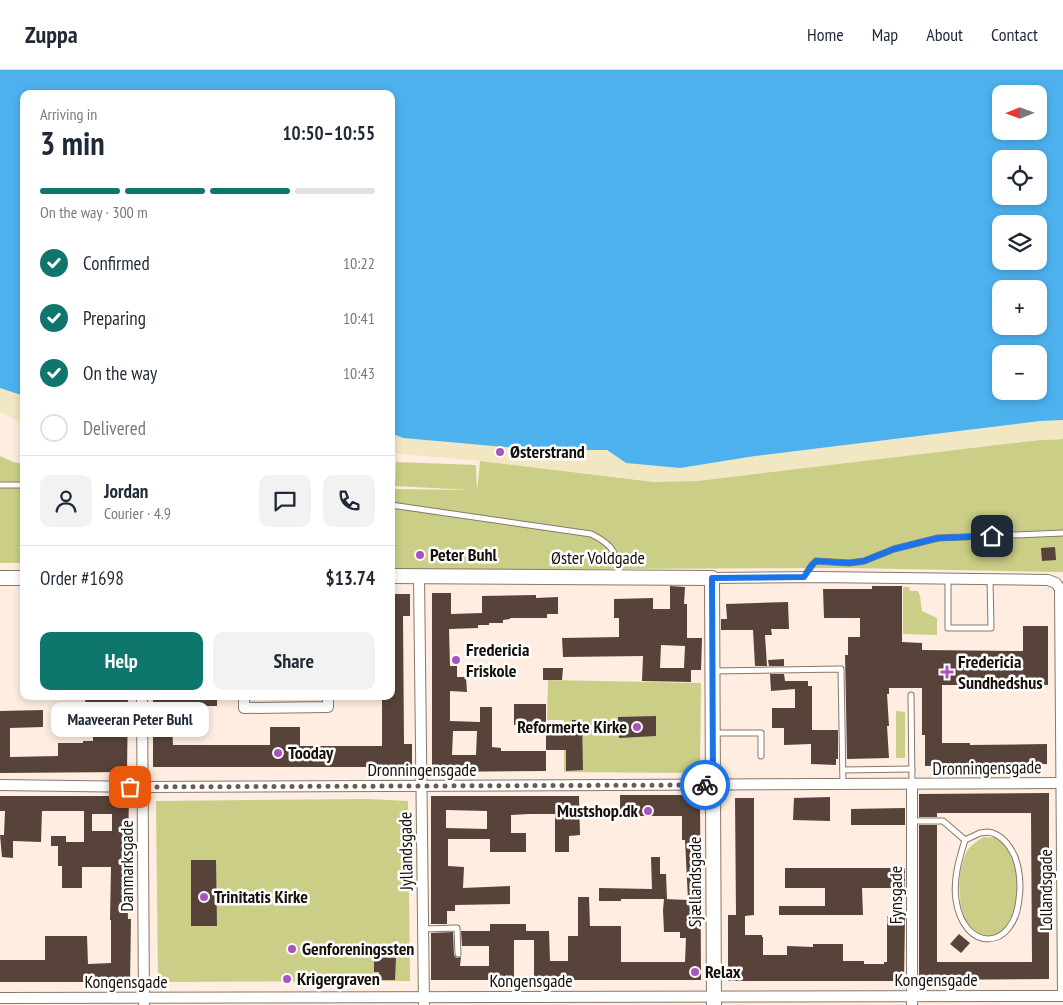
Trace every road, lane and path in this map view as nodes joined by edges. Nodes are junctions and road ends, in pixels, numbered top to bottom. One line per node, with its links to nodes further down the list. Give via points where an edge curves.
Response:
1 (0, 485): 2 (lane)
2 (20, 485)
3 (395, 506): 7 (lane, via 591,534 612,548)
4 (1063, 533): 8 (lane, via 938,538 894,549 864,561 816,561)
5 (395, 576): 6 (street, Øster Voldgade)
6 (419, 576): 7 (street, Øster Voldgade); 29 (street, Jyllandsgade)
7 (620, 577): 11 (street, Øster Voldgade)
8 (804, 577): 11 (street, Øster Voldgade); 12 (street, Øster Voldgade)
9 (0, 578): 10 (street)
10 (20, 578)
11 (712, 578): 15 (street, Sjællandsgade)
12 (948, 578): 13 (street, Øster Voldgade); 13 (lane, via 948,628 990,628)
13 (990, 578): 14 (street, Øster Voldgade)
14 (1056, 583): 24 (street, Dronningensgade, via 1060,589)
15 (712, 671): 20 (street, Sjællandsgade); 23 (lane, via 842,669)
16 (912, 695): 22 (lane, Dronningensgade)
17 (142, 700): 30 (street, Danmarksgade)
18 (244, 700): 19 (street, via 244,708 253,708 328,707)
19 (328, 700)
20 (712, 733): 21 (lane, via 761,734); 26 (street, Sjællandsgade)
21 (761, 756)
22 (912, 769): 23 (lane); 28 (lane, Dronningensgade)
23 (843, 770): 27 (lane)
24 (1062, 783): 28 (street, Dronningensgade); 35 (street, Lollandsgade)
25 (0, 785): 30 (street, Dronningensgade)
26 (713, 785): 27 (street, Dronningensgade); 29 (street, Dronningensgade); 39 (street, Sjællandsgade)
27 (843, 785): 28 (street, Dronningensgade)
28 (912, 785): 31 (street, Fynsgade)
29 (422, 786): 30 (street, Dronningensgade); 33 (street, Jyllandsgade)
30 (143, 787): 42 (street, Danmarksgade)
31 (912, 821): 32 (lane, via 943,821); 40 (street, Fynsgade)
32 (965, 840): 32 (lane, via 994,833 1009,846 1018,865 1020,890 1015,917 1003,934 991,939 973,935 958,910 955,884)
33 (423, 929): 34 (lane, via 457,928); 37 (street, Jyllandsgade)
34 (458, 954)
35 (1063, 996): 41 (street, Kongensgade)
36 (0, 998): 42 (street, Kongensgade)
37 (424, 1001): 38 (street, Kongensgade); 42 (street, Kongensgade)
38 (545, 1001): 39 (street, Kongensgade)
39 (714, 1001): 40 (street, Kongensgade)
40 (912, 1001): 41 (street, Kongensgade)
41 (1023, 1001)
42 (144, 1002)

